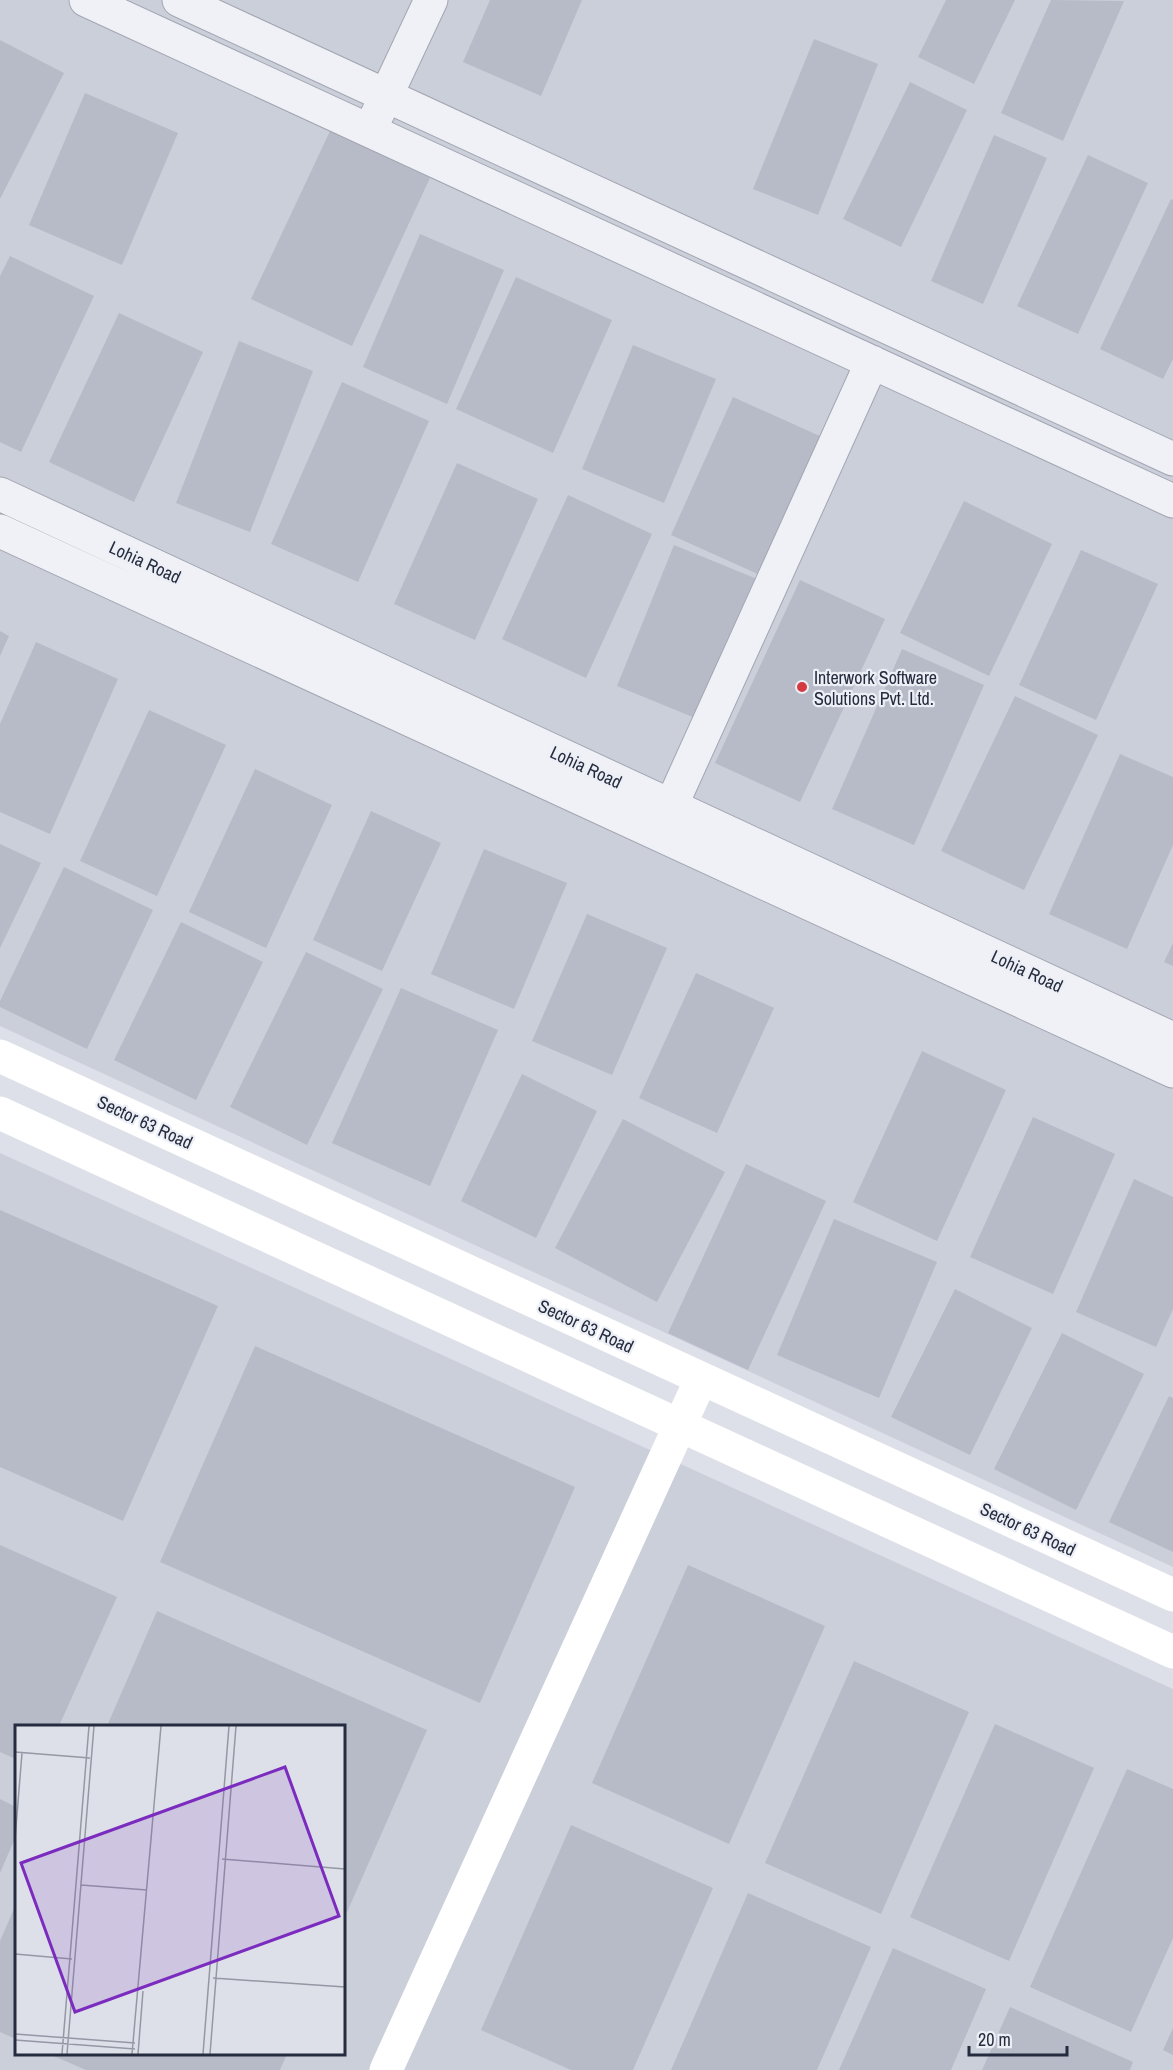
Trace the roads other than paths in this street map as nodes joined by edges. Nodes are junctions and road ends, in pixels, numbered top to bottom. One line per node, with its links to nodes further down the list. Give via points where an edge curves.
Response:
1 (86, 0): 5 (street)
2 (179, 0): 4 (street)
3 (431, 0): 4 (street)
4 (386, 96): 5 (street); 7 (street)
5 (370, 131): 6 (street)
6 (872, 362): 9 (street); 11 (street)
7 (1173, 459)
8 (0, 494): 11 (street, Lohia Road)
9 (1173, 501)
10 (0, 531): 14 (street, Lohia Road)
11 (671, 806): 12 (street, Lohia Road)
12 (1173, 1039)
13 (0, 1056): 16 (street, Sector 63 Road)
14 (1173, 1071)
15 (0, 1113): 17 (street)
16 (701, 1379): 17 (street); 18 (street, Sector 63 Road)
17 (680, 1426): 19 (street); 20 (street)
18 (1173, 1595)
19 (1173, 1652)
20 (386, 2070)

